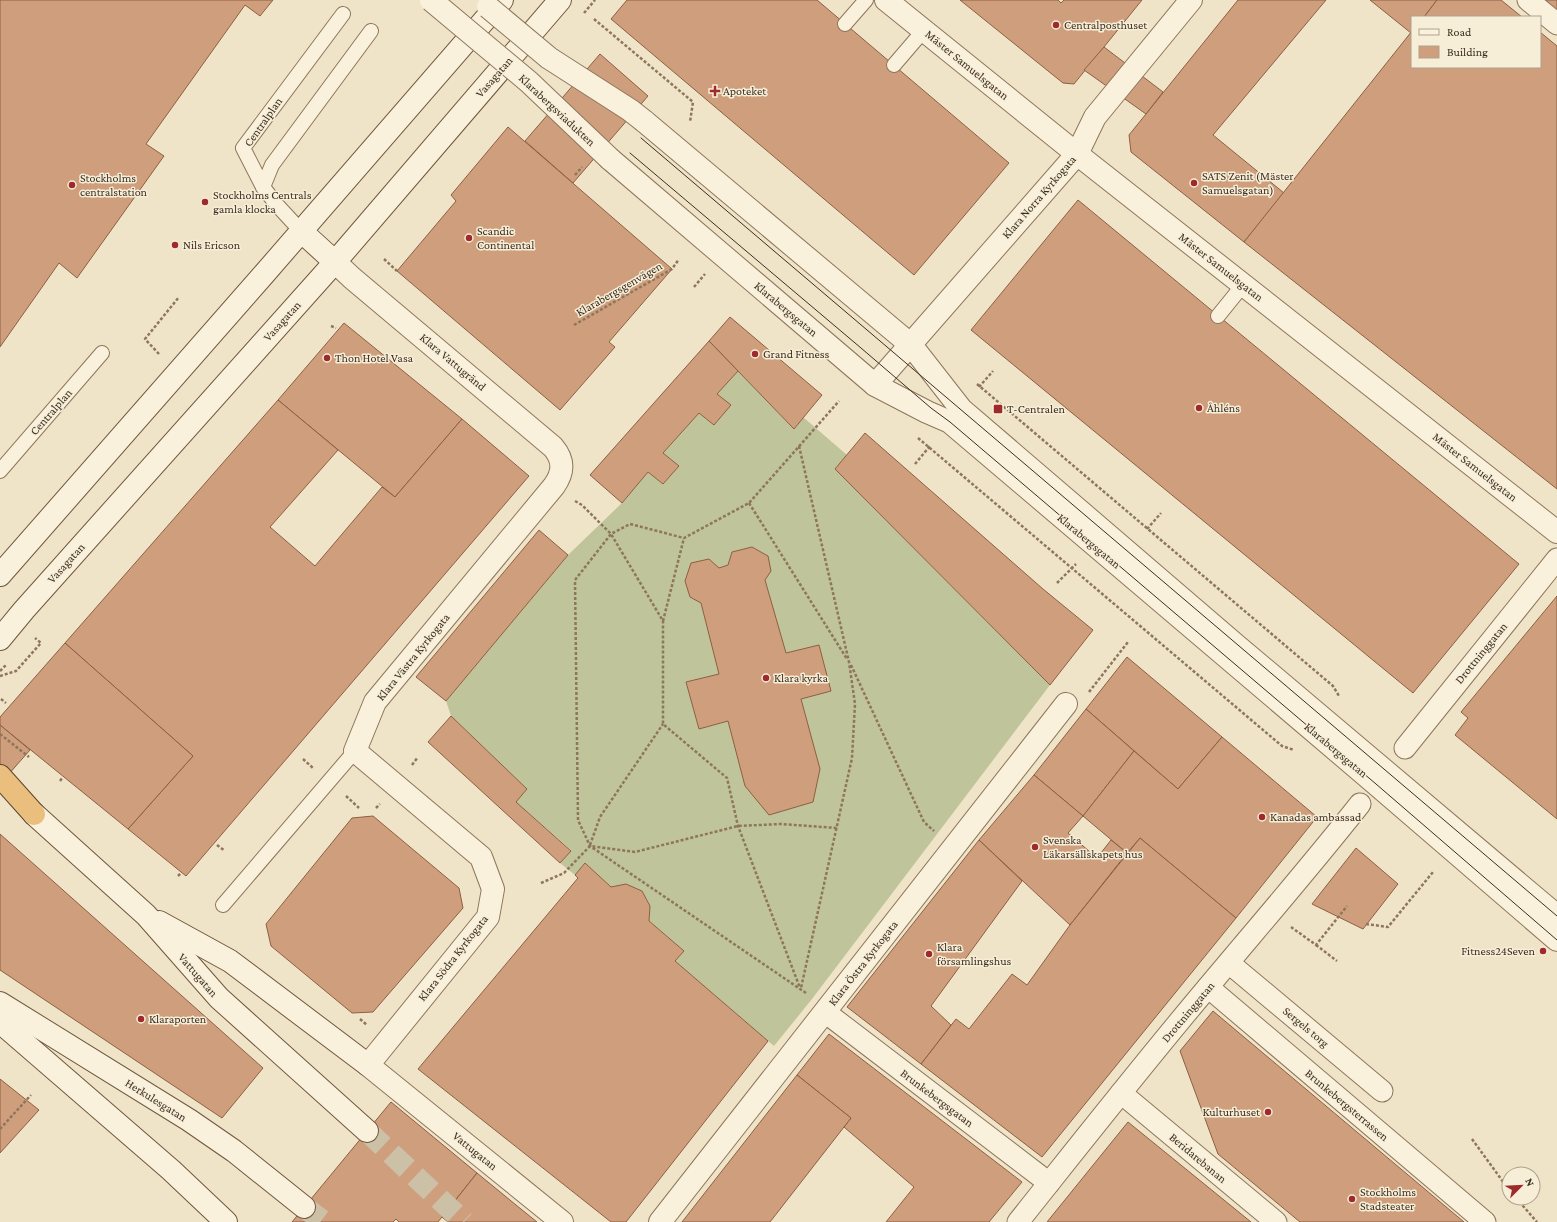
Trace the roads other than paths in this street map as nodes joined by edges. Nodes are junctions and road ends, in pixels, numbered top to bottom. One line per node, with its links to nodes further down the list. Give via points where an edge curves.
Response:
1 (431, 0): 16 (street, Klarabergsviadukten, bridge, via 529,82)
2 (481, 0): 22 (street, Klarabergsgatan, bridge, via 549,58 644,121)
3 (502, 0): 18 (street)
4 (560, 0): 19 (street, Vasagatan)
5 (866, 0): 10 (lane)
6 (886, 0): 12 (street, Mäster Samuelsgatan)
7 (1191, 0): 15 (street, Klara Norra Kyrkogata, via 1095,117)
8 (1528, 0): 11 (street)
9 (343, 14): 17 (lane, Centralplan, via 243,148)
10 (845, 24)
11 (1557, 24)
12 (924, 30): 14 (lane); 15 (street, Mäster Samuelsgatan)
13 (371, 32): 17 (lane, via 272,165)
14 (894, 65)
15 (1077, 154): 20 (street, Mäster Samuelsgatan); 22 (street, Klara Norra Kyrkogata)
16 (610, 159): 24 (street, Klarabergsgatan)
17 (263, 187): 18 (lane, Centralplan)
18 (302, 231): 19 (street, Klara Vattugränd); 29 (street)
19 (335, 262): 25 (street, Klara Vattugränd, via 553,447 558,453); 30 (street, Vasagatan)
20 (1243, 285): 21 (lane); 27 (street, Mäster Samuelsgatan)
21 (1218, 316)
22 (911, 345): 24 (street, Klara Norra Kyrkogata); 40 (street, Klarabergsgatan, via 961,409)
23 (102, 353): 26 (lane, Centralplan)
24 (875, 385): 41 (street, Klarabergsgatan, via 950,422)
25 (562, 468): 33 (street, Klara Västra Kyrkogata, via 554,486 375,702)
26 (0, 471)
27 (1557, 532)
28 (1557, 559): 32 (street, Drottninggatan)
29 (0, 575)
30 (0, 640)
31 (1066, 704): 45 (street, Klara Östra Kyrkogata)
32 (1405, 748)
33 (355, 751): 38 (lane, Klara Västra Kyrkogata); 47 (street, Klara Södra Kyrkogata, via 481,858 493,889 488,917)
34 (0, 776): 37 (highway)
35 (0, 793): 37 (highway)
36 (1360, 804): 42 (street, Drottninggatan)
37 (34, 814): 39 (street, Vattugatan)
38 (224, 905)
39 (146, 915): 47 (street, Vattugatan, via 230,961); 50 (street, Vattugatan, via 219,998)
40 (1557, 916)
41 (1557, 940)
42 (1229, 963): 43 (street, Drottninggatan); 48 (street, Sergels torg)
43 (1208, 987): 49 (street, Drottninggatan); 58 (street, Brunkebergsterrassen)
44 (0, 1003): 52 (street, Herkulesgatan, via 189,1120)
45 (825, 1012): 51 (street, Brunkebergsgatan); 55 (street, Klara Östra Kyrkogata, via 774,1089)
46 (0, 1022): 53 (street)
47 (368, 1065): 54 (street, Vattugatan)
48 (1382, 1091)
49 (1121, 1093): 51 (street, Drottninggatan); 57 (street, Beridarebanan)
50 (367, 1131)
51 (1049, 1183): 56 (street, Drottninggatan)
52 (304, 1207)
53 (226, 1222)
54 (562, 1222)
55 (660, 1222)
56 (1018, 1222)
57 (1276, 1222)
58 (1485, 1222)

